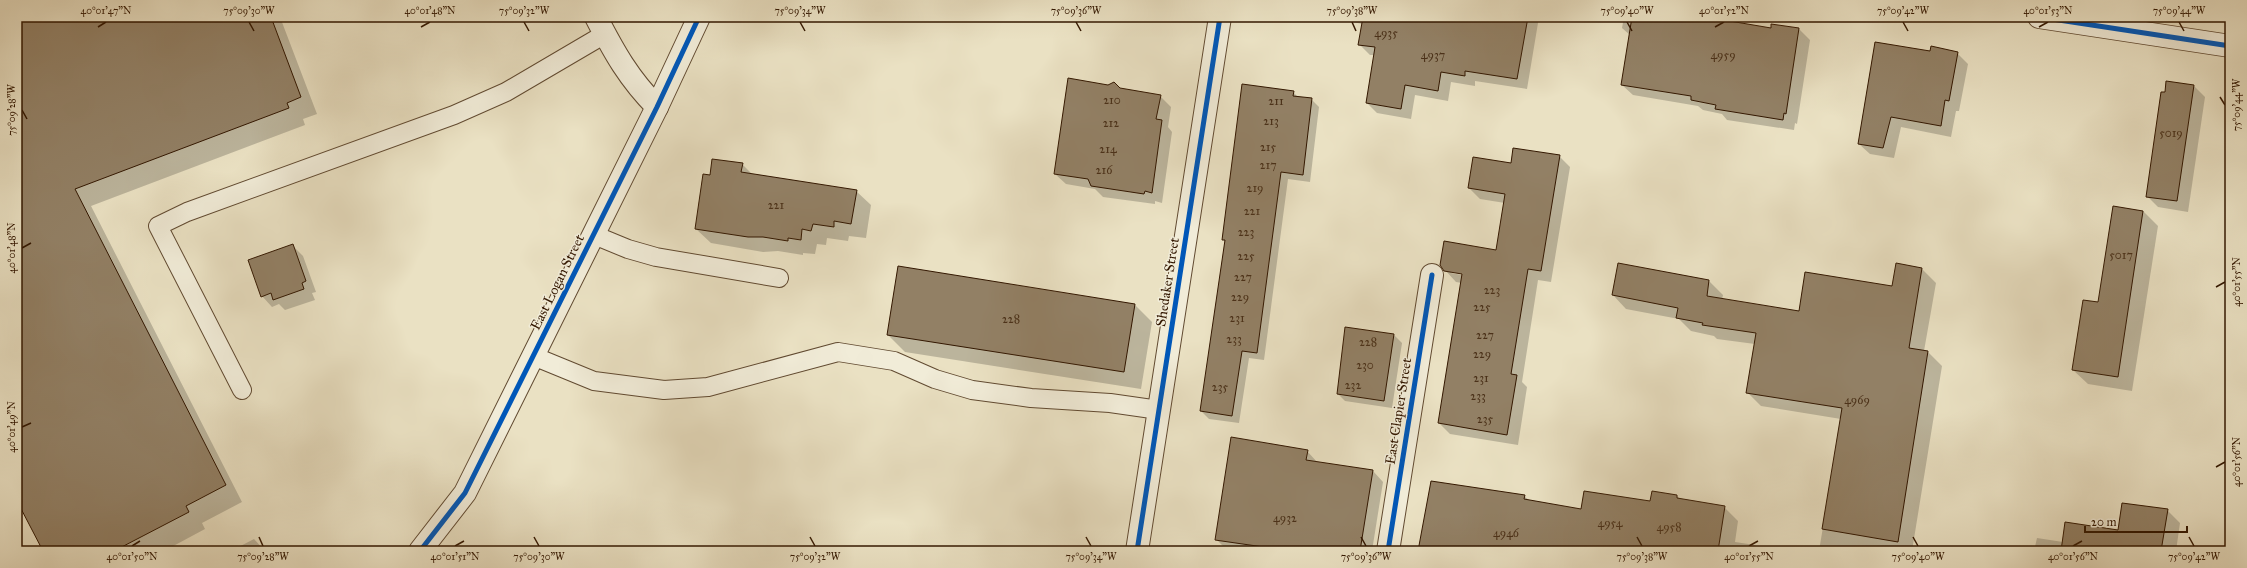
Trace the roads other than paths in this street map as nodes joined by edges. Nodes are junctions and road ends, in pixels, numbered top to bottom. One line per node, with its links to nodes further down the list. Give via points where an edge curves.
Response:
1 (699, 17): 7 (street, East Logan Street)
2 (1220, 17): 13 (street, Shedaker Street)
3 (2039, 17): 4 (street)
4 (2148, 25): 6 (street)
5 (601, 26): 7 (street, via 624,70); 12 (lane, via 506,92 454,115 187,212 158,226)
6 (2230, 46)
7 (657, 106): 8 (street, East Logan Street)
8 (594, 235): 10 (lane, via 656,257); 11 (street, East Logan Street)
9 (1432, 275): 16 (street, East Clapier Street)
10 (779, 278)
11 (533, 356): 13 (lane, via 594,381 664,390 708,387 838,352 894,361 935,380 972,390); 14 (street, East Logan Street, via 465,493)
12 (242, 390)
13 (1159, 410): 15 (street, Shedaker Street)
14 (426, 551)
15 (1137, 551)
16 (1388, 551)

